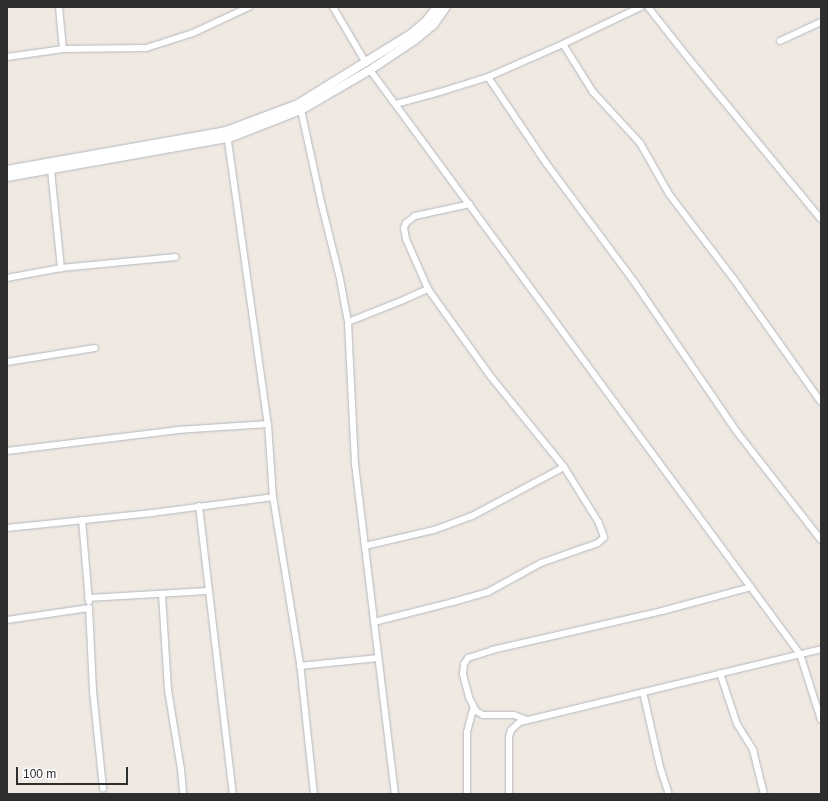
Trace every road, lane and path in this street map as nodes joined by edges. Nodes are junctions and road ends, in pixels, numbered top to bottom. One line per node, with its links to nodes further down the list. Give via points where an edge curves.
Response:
1 (60, 7): 11 (street)
2 (249, 7): 11 (street, via 193,33 146,48)
3 (333, 7): 13 (street)
4 (437, 7): 13 (main road, via 411,34)
5 (446, 7): 13 (main road, via 434,24 415,40)
6 (641, 7): 10 (street)
7 (648, 7): 22 (street)
8 (821, 22): 9 (street)
9 (780, 41)
10 (562, 44): 14 (street); 30 (street, via 593,92 640,143 669,194 733,278)
11 (63, 50): 12 (street)
12 (7, 57)
13 (368, 66): 15 (street); 16 (main road); 17 (main road, via 298,104)
14 (488, 77): 15 (street); 38 (street, via 737,432)
15 (396, 104): 21 (street)
16 (301, 110): 17 (main road); 27 (street)
17 (227, 135): 18 (main road); 19 (main road); 31 (street)
18 (7, 170)
19 (51, 170): 20 (main road); 24 (street)
20 (7, 177)
21 (470, 204): 26 (street, via 422,214 406,223 406,239); 40 (street)
22 (821, 219)
23 (175, 257): 24 (street)
24 (61, 268): 25 (street)
25 (7, 278)
26 (428, 289): 27 (street); 33 (street, via 491,377)
27 (348, 322): 39 (street, via 355,464)
28 (95, 348): 29 (street)
29 (7, 362)
30 (821, 402)
31 (268, 424): 32 (street, via 177,430); 34 (street)
32 (7, 451)
33 (564, 467): 39 (street, via 472,516 434,530); 46 (street, via 599,523 604,534 601,542 541,562 488,592)
34 (273, 497): 35 (street); 50 (street)
35 (199, 506): 36 (street); 41 (street)
36 (82, 520): 37 (street); 43 (street)
37 (7, 528)
38 (821, 540)
39 (365, 546): 46 (street)
40 (751, 587): 48 (street); 53 (street, via 662,611 473,655 464,664 463,674)
41 (208, 591): 42 (street); 58 (street)
42 (162, 594): 43 (street); 57 (street, via 168,690 182,769)
43 (88, 598): 44 (street)
44 (89, 608): 45 (street); 56 (street, via 93,691)
45 (7, 620)
46 (374, 622): 49 (street)
47 (821, 649): 48 (street)
48 (800, 654): 51 (street); 55 (street)
49 (378, 658): 50 (street); 60 (street)
50 (300, 666): 59 (street)
51 (720, 673): 52 (street); 64 (street, via 737,724 753,750)
52 (643, 692): 54 (street); 63 (street, via 660,767)
53 (474, 709): 54 (street, via 483,716 509,714); 61 (street, via 467,732)
54 (527, 720): 62 (street, via 515,726 509,736)
55 (821, 720)
56 (103, 788)
57 (183, 794)
58 (233, 794)
59 (314, 794)
60 (395, 794)
61 (467, 794)
62 (509, 794)
63 (669, 794)
64 (764, 794)

